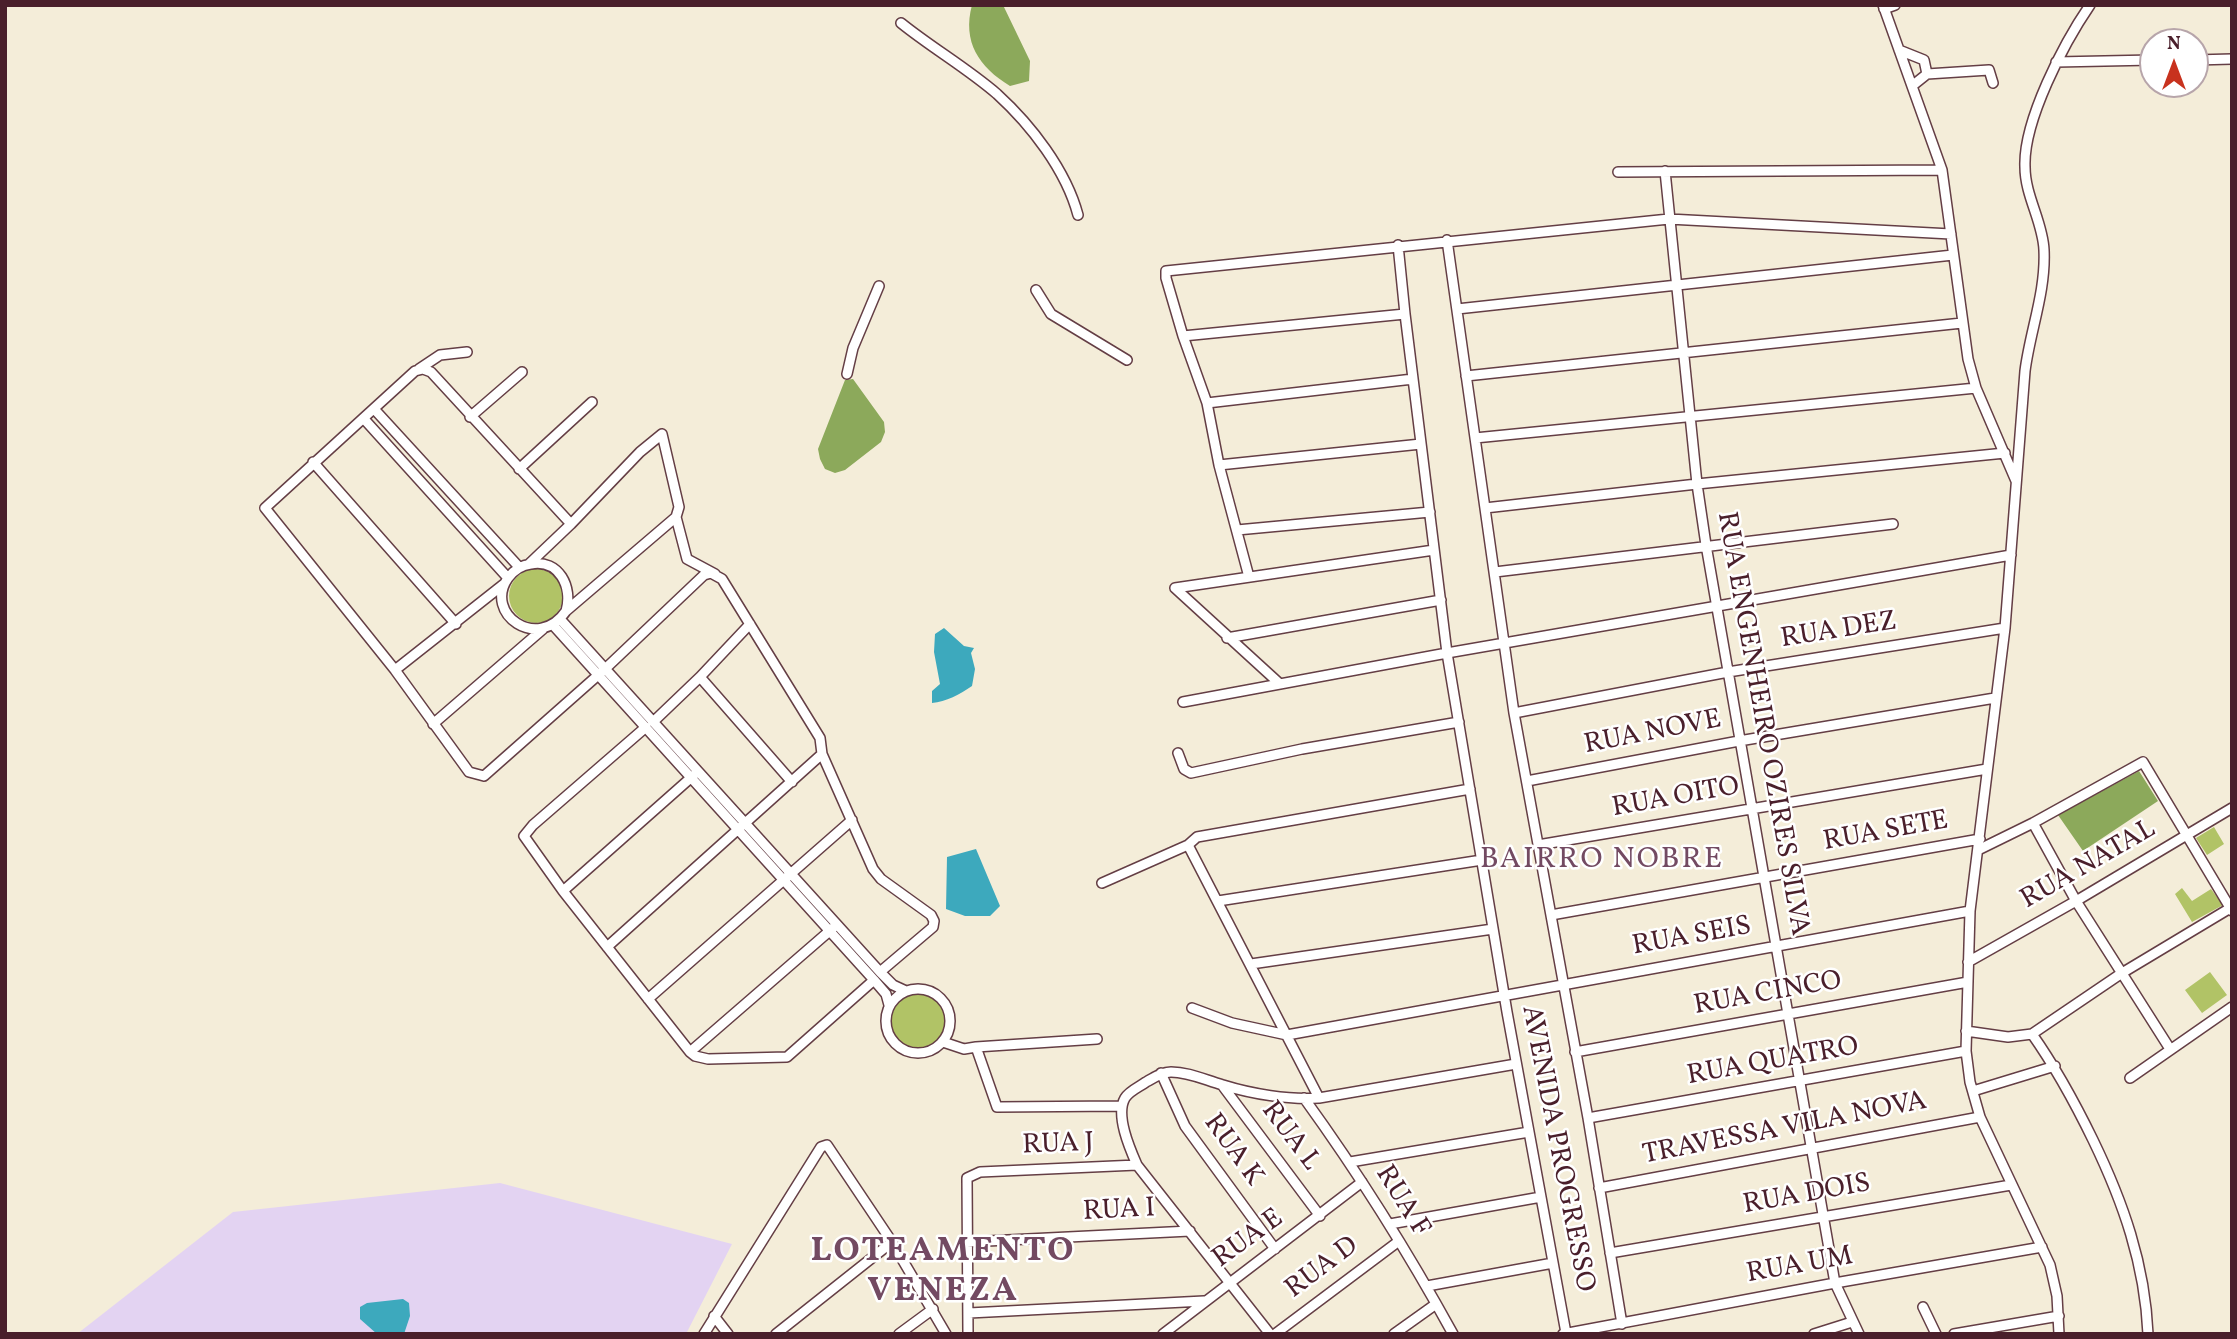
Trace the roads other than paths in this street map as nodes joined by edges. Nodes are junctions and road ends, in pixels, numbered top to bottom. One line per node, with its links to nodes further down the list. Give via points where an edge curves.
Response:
1 (2090, 5): 8 (street)
2 (1889, 6): 4 (street)
3 (901, 23): 15 (street, via 996,94 1025,124 1069,189)
4 (1899, 50): 9 (street, via 1924,60); 11 (street)
5 (2232, 59): 7 (street)
6 (2139, 60): 8 (street)
7 (2209, 60)
8 (2056, 62): 49 (street, via 2036,114 2025,167 2044,250 2039,307 2025,372)
9 (1927, 74): 10 (street, via 1989,70); 11 (street)
10 (1993, 83)
11 (1912, 86): 12 (street)
12 (1942, 170): 13 (street); 17 (street)
13 (1665, 171): 14 (street); 16 (street, RUA ENGENHEIRO OZIRES SILVA)
14 (1618, 172)
15 (1077, 215)
16 (1669, 219): 17 (street); 18 (street); 21 (street, RUA ENGENHEIRO OZIRES SILVA)
17 (1951, 234): 20 (street)
18 (1447, 240): 19 (street); 24 (street)
19 (1398, 245): 25 (street, AVENIDA PROGRESSO); 27 (street, via 1170,269 1166,278)
20 (1953, 255): 21 (street); 26 (street)
21 (1676, 284): 24 (street); 28 (street, RUA ENGENHEIRO OZIRES SILVA)
22 (879, 286): 33 (street, via 852,348)
23 (1036, 290): 30 (street, via 1051,314)
24 (1457, 309): 34 (street)
25 (1405, 314): 27 (street); 35 (street, AVENIDA PROGRESSO)
26 (1962, 323): 28 (street); 36 (street)
27 (1183, 336): 38 (street)
28 (1684, 351): 34 (street); 41 (street, RUA ENGENHEIRO OZIRES SILVA)
29 (467, 352): 31 (street, via 440,355)
30 (1127, 360)
31 (419, 369): 39 (street); 40 (street, via 431,372)
32 (523, 372): 40 (street)
33 (847, 374)
34 (1466, 376): 43 (street)
35 (1413, 379): 38 (street); 44 (street, AVENIDA PROGRESSO)
36 (1976, 388): 41 (street); 45 (street)
37 (592, 402): 48 (street)
38 (1207, 403): 47 (street)
39 (375, 410): 42 (street); 61 (street)
40 (470, 417): 48 (street)
41 (1690, 417): 43 (street); 50 (street, RUA ENGENHEIRO OZIRES SILVA)
42 (364, 419): 46 (street); 65 (street)
43 (1475, 438): 51 (street)
44 (1421, 444): 47 (street); 52 (street, AVENIDA PROGRESSO)
45 (2005, 453): 49 (street); 50 (street)
46 (313, 462): 70 (street); 77 (street, via 265,508)
47 (1219, 465): 56 (street)
48 (519, 469): 54 (street)
49 (2017, 482): 59 (street)
50 (1696, 484): 51 (street); 57 (street, RUA ENGENHEIRO OZIRES SILVA)
51 (1485, 508): 62 (street)
52 (1430, 512): 56 (street); 58 (street, AVENIDA PROGRESSO)
53 (676, 517): 54 (street, via 679,507 662,434); 63 (street, via 687,559); 68 (street)
54 (571, 524): 60 (street)
55 (1893, 524): 57 (street)
56 (1237, 530): 64 (street)
57 (1706, 545): 62 (street); 67 (street, RUA ENGENHEIRO OZIRES SILVA)
58 (1434, 550): 64 (street); 66 (street, AVENIDA PROGRESSO)
59 (2011, 555): 67 (street); 72 (street)
60 (529, 564): 61 (street); 68 (street, via 539,563 558,572 569,590)
61 (519, 568): 65 (street)
62 (1495, 572): 75 (street)
63 (717, 575): 71 (street); 78 (street, via 704,575)
64 (1249, 578): 74 (street, via 1175,589)
65 (507, 580): 70 (street); 73 (street, via 502,593 506,613 522,627)
66 (1441, 600): 74 (street); 76 (street, AVENIDA PROGRESSO)
67 (1717, 607): 75 (street); 79 (street, RUA ENGENHEIRO OZIRES SILVA)
68 (566, 611): 69 (street)
69 (556, 622): 73 (street); 78 (street)
70 (456, 624): 77 (street)
71 (750, 624): 80 (street); 90 (street, via 820,738)
72 (2005, 628): 79 (street, RUA DEZ); 82 (street)
73 (543, 629): 86 (street)
74 (1227, 638): 81 (street)
75 (1504, 643): 76 (street); 84 (street)
76 (1447, 653): 81 (street); 85 (street, AVENIDA PROGRESSO)
77 (395, 670): 86 (street)
78 (602, 672): 86 (street, via 484,776 469,772); 87 (street)
79 (1728, 672): 84 (street, RUA DEZ); 88 (street, RUA ENGENHEIRO OZIRES SILVA)
80 (701, 677): 87 (street); 94 (street)
81 (1280, 684): 83 (street)
82 (1995, 698): 88 (street, RUA NOVE); 91 (street)
83 (1183, 702)
84 (1514, 713): 93 (street)
85 (1459, 722): 89 (street, via 1191,773 1184,769); 95 (street, AVENIDA PROGRESSO)
86 (433, 724)
87 (649, 724): 92 (street); 110 (street, via 524,836)
88 (1739, 741): 93 (street, RUA NOVE); 97 (street, RUA ENGENHEIRO OZIRES SILVA)
89 (1178, 753)
90 (822, 754): 94 (street); 98 (street)
91 (1987, 769): 97 (street, RUA OITO); 102 (street)
92 (694, 774): 100 (street); 110 (street)
93 (1527, 781): 104 (street)
94 (792, 782): 100 (street)
95 (1470, 789): 103 (street, via 1197,837); 106 (street, AVENIDA PROGRESSO)
96 (2232, 808): 101 (street, RUA NATAL)
97 (1753, 809): 104 (street, RUA OITO); 108 (street, RUA ENGENHEIRO OZIRES SILVA)
98 (852, 820): 107 (street); 123 (street, via 881,879 934,921 933,928)
99 (2033, 823): 101 (street, via 2143,762); 105 (street); 112 (street)
100 (741, 826): 107 (street); 118 (street)
101 (2188, 834): 112 (street, RUA NATAL); 113 (street)
102 (1980, 839): 105 (street); 108 (street, RUA SETE)
103 (1188, 845): 109 (street); 111 (street)
104 (1538, 845): 115 (street)
105 (1978, 850): 114 (street)
106 (1482, 860): 111 (street); 117 (street, AVENIDA PROGRESSO)
107 (787, 877): 116 (street); 128 (street)
108 (1764, 877): 115 (street, RUA SETE); 119 (street, RUA ENGENHEIRO OZIRES SILVA)
109 (1102, 883)
110 (563, 891): 118 (street)
111 (1218, 901): 121 (street)
112 (2076, 901): 120 (street, RUA NATAL); 122 (street)
113 (2231, 908): 122 (street)
114 (1970, 911): 119 (street, RUA SEIS); 120 (street)
115 (1551, 915): 125 (street)
116 (833, 928): 123 (street); 141 (street)
117 (1493, 929): 121 (street); 127 (street, AVENIDA PROGRESSO)
118 (607, 947): 128 (street)
119 (1776, 947): 125 (street, RUA SEIS); 132 (street, RUA ENGENHEIRO OZIRES SILVA)
120 (1968, 962): 124 (street)
121 (1251, 964): 135 (street)
122 (2122, 973): 134 (street); 139 (street)
123 (877, 976): 126 (street); 129 (street); 141 (street, via 787,1057 708,1059)
124 (1968, 982): 132 (street, RUA CINCO); 133 (street)
125 (1563, 983): 127 (street, RUA SEIS); 142 (street)
126 (906, 991): 129 (street); 137 (street, via 929,990 946,1004 951,1026)
127 (1504, 994): 135 (street, RUA SEIS); 143 (street, AVENIDA PROGRESSO)
128 (648, 999): 141 (street)
129 (890, 1005): 137 (street, via 886,1027 897,1046 919,1054)
130 (2232, 1007): 139 (street)
131 (1192, 1008): 135 (street)
132 (1787, 1015): 142 (street, RUA CINCO); 147 (street, RUA ENGENHEIRO OZIRES SILVA)
133 (1966, 1031): 134 (street, via 2008,1037); 140 (street)
134 (2032, 1034): 144 (street)
135 (1287, 1035): 151 (street)
136 (1097, 1039): 138 (street)
137 (943, 1042): 138 (street, via 964,1049)
138 (976, 1047): 152 (street, via 997,1107)
139 (2170, 1049): 146 (street)
140 (1966, 1051): 147 (street, RUA QUATRO); 149 (street)
141 (690, 1052)
142 (1575, 1052): 154 (street)
143 (1516, 1064): 151 (street); 155 (street, AVENIDA PROGRESSO)
144 (2055, 1066): 149 (street); 202 (street, via 2124,1210 2144,1287)
145 (1161, 1073): 148 (street, via 1192,1075); 152 (street, via 1130,1092); 171 (street, RUA K, via 1185,1126)
146 (2130, 1078)
147 (1800, 1082): 154 (street, RUA QUATRO); 156 (street, RUA ENGENHEIRO OZIRES SILVA)
148 (1222, 1085): 150 (street); 164 (street, RUA L)
149 (1973, 1091): 153 (street)
150 (1304, 1098): 151 (street); 157 (street, RUA F)
151 (1319, 1098)
152 (1121, 1106): 158 (street, via 1127,1142)
153 (1980, 1116): 156 (street, TRAVESSA VILA NOVA); 160 (street)
154 (1588, 1118): 161 (street)
155 (1529, 1132): 157 (street); 162 (street, AVENIDA PROGRESSO)
156 (1811, 1150): 161 (street, TRAVESSA VILA NOVA); 163 (street, RUA ENGENHEIRO OZIRES SILVA)
157 (1350, 1162): 159 (street, RUA F)
158 (1137, 1165): 166 (street); 169 (street, RUA J, via 970,1175)
159 (1362, 1182): 164 (street, RUA E); 165 (street, RUA F)
160 (2011, 1185): 163 (street, RUA DOIS); 170 (street)
161 (1599, 1188): 172 (street)
162 (1541, 1197): 165 (street); 173 (street, AVENIDA PROGRESSO)
163 (1824, 1215): 172 (street, RUA DOIS); 175 (street, RUA ENGENHEIRO OZIRES SILVA)
164 (1320, 1216): 171 (street, RUA E)
165 (1390, 1224): 167 (street, RUA F)
166 (1190, 1231): 169 (street, RUA I); 174 (street)
167 (1399, 1241): 176 (street, RUA F); 194 (street, RUA D)
168 (892, 1242): 180 (street); 182 (street, via 831,1148 824,1145); 189 (street)
169 (967, 1242): 181 (street)
170 (2042, 1247): 175 (street, RUA UM); 183 (street, via 2054,1281)
171 (1275, 1249): 174 (street, RUA E)
172 (1610, 1253): 185 (street)
173 (1553, 1263): 176 (street); 186 (street, AVENIDA PROGRESSO)
174 (1230, 1281): 177 (street, RUA E); 194 (street)
175 (1835, 1283): 184 (street, RUA ENGENHEIRO OZIRES SILVA); 185 (street, RUA UM)
176 (1427, 1286): 178 (street, RUA F)
177 (1204, 1301): 181 (street); 193 (street, RUA E)
178 (1436, 1304): 195 (street); 196 (street, RUA F)
179 (1923, 1307): 199 (street)
180 (933, 1308): 190 (street); 191 (street)
181 (969, 1313): 192 (street)
182 (715, 1316): 187 (street); 188 (street)
183 (2059, 1316): 200 (street); 201 (street)
184 (1852, 1322): 197 (street); 198 (street, RUA ENGENHEIRO OZIRES SILVA)
185 (1622, 1324): 186 (street, RUA UM)
186 (1565, 1333)
187 (704, 1334)
188 (728, 1334)
189 (776, 1334)
190 (899, 1334)
191 (946, 1334)
192 (968, 1334)
193 (1163, 1334)
194 (1272, 1334)
195 (1394, 1334)
196 (1453, 1334)
197 (1815, 1334)
198 (1859, 1334)
199 (1936, 1334)
200 (1954, 1334)
201 (2059, 1334)
202 (2147, 1334)

